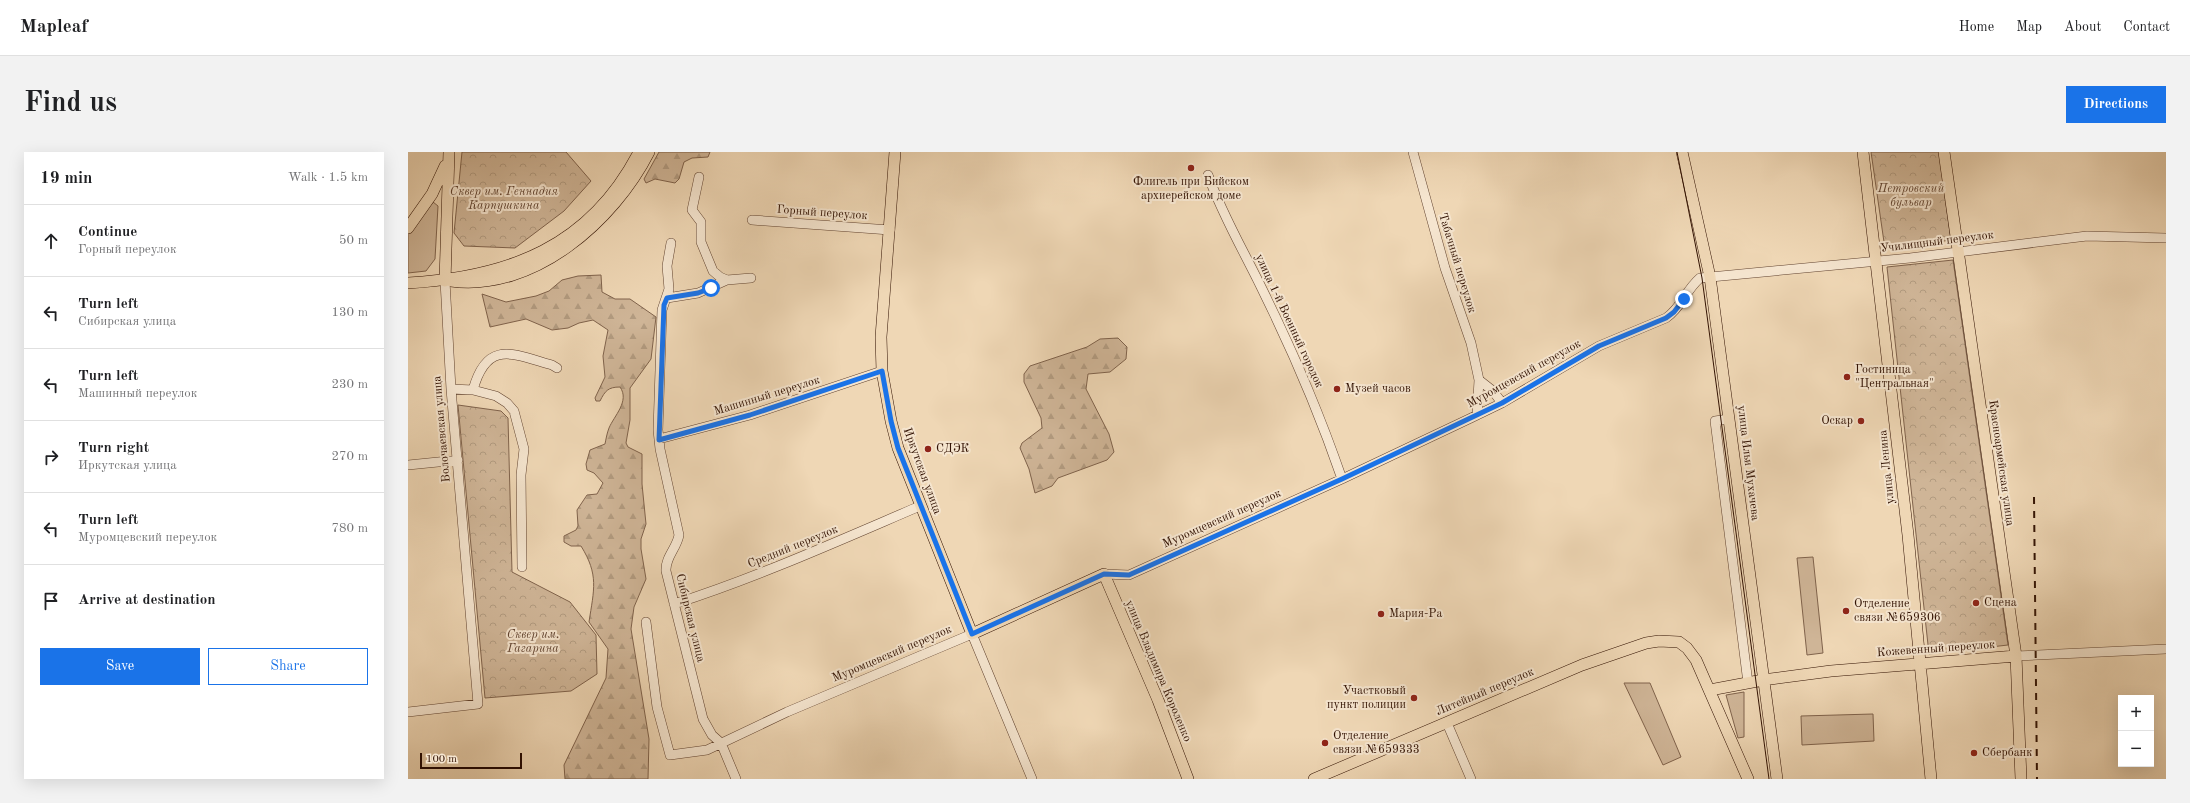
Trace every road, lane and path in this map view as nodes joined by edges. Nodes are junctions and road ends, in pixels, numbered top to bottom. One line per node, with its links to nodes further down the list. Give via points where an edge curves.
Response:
1 (639, 152): 20 (main road, via 608,199 553,246 513,265)
2 (649, 152): 20 (main road, via 629,186 614,205 596,224 558,253 536,265 496,279 468,284)
3 (895, 152): 13 (main road, Иркутская улица)
4 (1413, 152): 26 (street, Табачный переулок, via 1445,268 1471,344)
5 (1682, 152): 18 (main road, улица Ильи Мухачева)
6 (1863, 152): 17 (main road, улица Ленина)
7 (1944, 152): 16 (main road, Красноармейская улица)
8 (449, 154): 12 (main road, via 432,194); 20 (main road, Волочаевская улица)
9 (1208, 175): 35 (street, улица 1-й Военный городок, via 1221,210 1264,293 1317,409)
10 (699, 177): 21 (street, via 692,210 701,222 701,242 713,270)
11 (752, 220): 13 (street, Горный переулок)
12 (408, 228)
13 (890, 230): 25 (main road, Иркутская улица, via 881,337)
14 (2166, 238): 16 (street, Училищный переулок, via 2087,236)
15 (672, 243): 23 (street, Сибирская улица, via 667,266 670,286)
16 (1958, 252): 17 (street, Училищный переулок); 43 (main road, Красноармейская улица)
17 (1877, 262): 18 (street, Училищный переулок); 44 (main road, улица Ленина)
18 (1710, 277): 29 (street, Муромцевский переулок, via 1700,278 1689,288 1678,308 1666,318 1599,346); 31 (main road, улица Ильи Мухачева)
19 (751, 278): 21 (street)
20 (445, 280): 22 (main road); 27 (street, Волочаевская улица)
21 (727, 280): 23 (street, via 698,293)
22 (408, 283)
23 (667, 298): 32 (street, Сибирская улица, via 662,310)
24 (557, 368): 28 (street, via 517,355 500,355 484,362)
25 (882, 371): 32 (street, Машинный переулок, via 750,415); 36 (main road, Иркутская улица, via 894,435)
26 (1479, 380): 29 (street, via 1493,391); 30 (street, Табачный переулок)
27 (451, 389): 28 (street); 33 (street, Волочаевская улица)
28 (473, 390): 37 (street, via 496,396 508,403 514,411 524,449 521,475)
29 (1502, 403): 30 (street, Муромцевский переулок)
30 (1477, 415): 35 (street, Муромцевский переулок)
31 (1729, 419): 45 (main road, улица Ильи Мухачева); 46 (street, via 1715,421)
32 (659, 440): 39 (street, Сибирская улица, via 679,535 666,566)
33 (458, 460): 34 (street); 48 (street, Волочаевская улица, via 478,704)
34 (408, 466)
35 (1342, 479): 38 (street, Муромцевский переулок, via 1129,575)
36 (920, 506): 39 (street, Средний переулок, via 797,560); 41 (main road, Иркутская улица)
37 (522, 567)
38 (1104, 574): 41 (main road, Муромцевский переулок); 53 (main road, улица Владимира Короленко, via 1158,700)
39 (674, 604): 50 (street, Сибирская улица, via 703,719 712,735)
40 (646, 622): 50 (street, Муромцевский переулок, via 657,707 670,755 701,752)
41 (972, 634): 50 (street, Муромцевский переулок, via 787,712); 52 (street, Иркутская улица)
42 (2166, 649): 43 (street, Кожевенный переулок)
43 (2016, 656): 44 (main road, Кожевенный переулок); 59 (main road, Красноармейская улица)
44 (1920, 664): 45 (main road, Кожевенный переулок, via 1831,670); 58 (main road, улица Ленина)
45 (1763, 680): 46 (main road, Кожевенный переулок); 57 (main road, улица Ильи Мухачева)
46 (1748, 683): 47 (main road, Кожевенный переулок)
47 (1710, 690): 49 (main road, Литейный переулок, via 1696,660 1679,642 1646,643 1582,665); 56 (main road)
48 (408, 712)
49 (1447, 723): 54 (main road, Литейный переулок); 55 (street)
50 (721, 743): 51 (street, Сибирская улица)
51 (736, 779)
52 (1032, 779)
53 (1188, 779)
54 (1314, 779)
55 (1471, 779)
56 (1748, 779)
57 (1777, 779)
58 (1931, 779)
59 (2021, 779)

